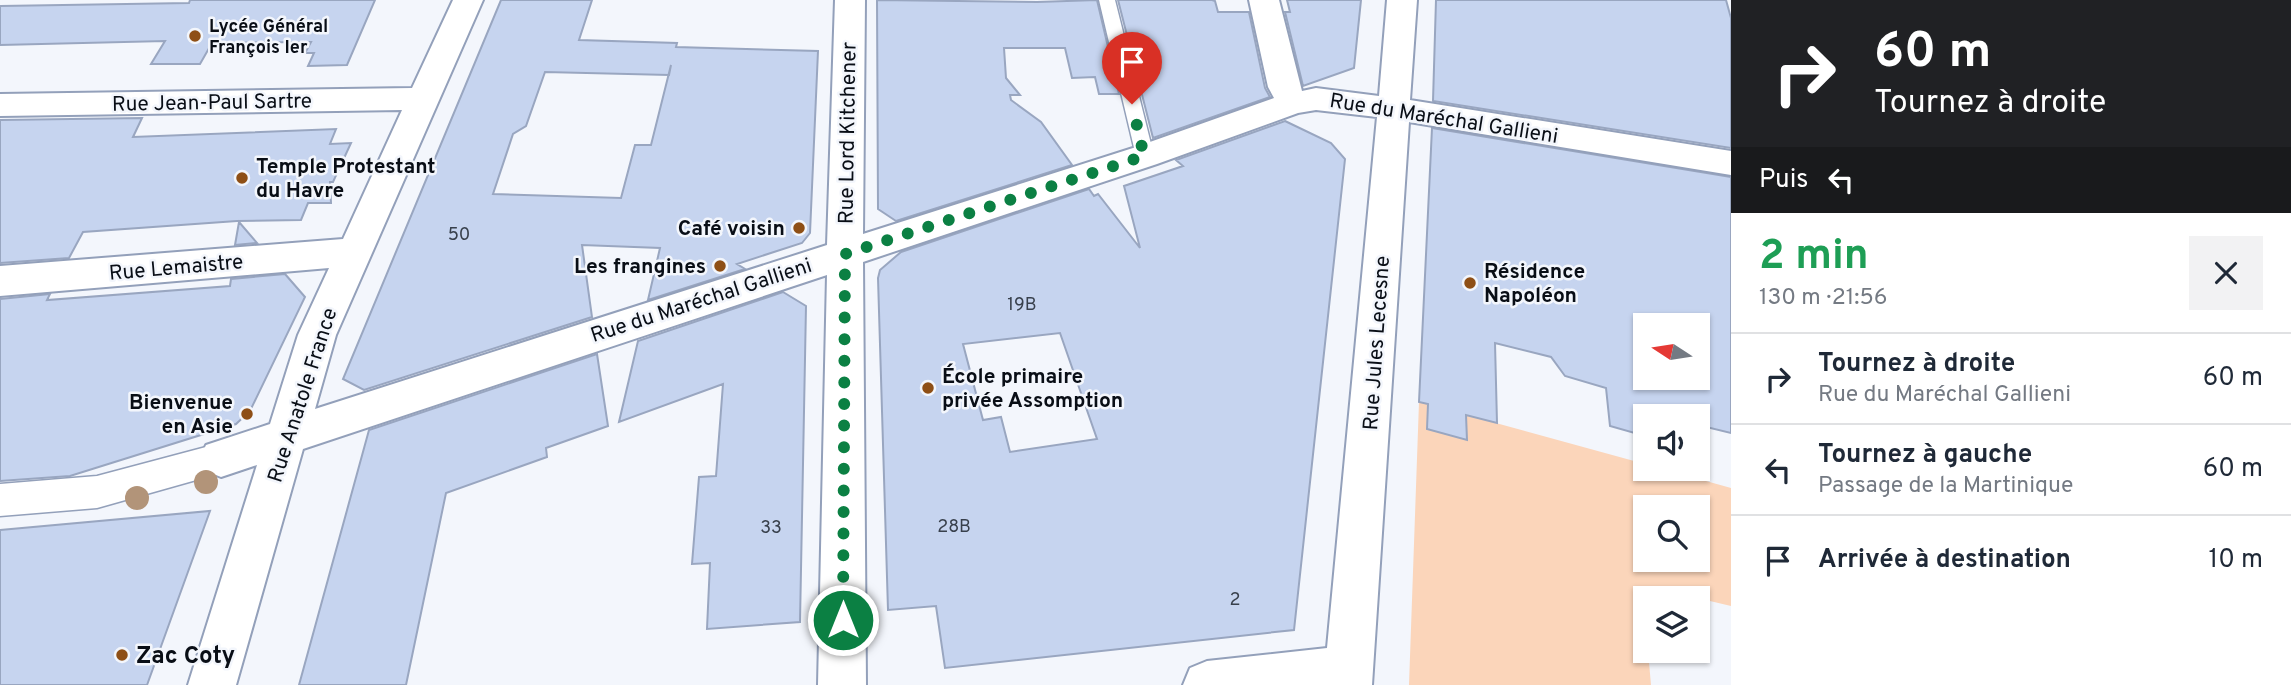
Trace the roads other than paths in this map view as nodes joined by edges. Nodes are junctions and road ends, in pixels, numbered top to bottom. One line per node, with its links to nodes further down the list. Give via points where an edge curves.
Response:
1 (468, 0): 6 (street, Rue Anatole France)
2 (850, 0): 13 (street, Rue Lord Kitchener)
3 (1107, 0): 10 (lane)
4 (1264, 0): 7 (street, via 1284,88)
5 (1402, 0): 9 (street, Rue Jules Lecesne)
6 (424, 99): 8 (street, Rue Jean-Paul Sartre); 12 (street, Rue Anatole France)
7 (1293, 103): 9 (street, Rue du Maréchal Gallieni, via 1315,99); 10 (street, Rue du Maréchal Gallieni)
8 (0, 104)
9 (1394, 109): 11 (street, Rue du Maréchal Gallieni); 18 (street, Rue Jules Lecesne)
10 (1144, 156): 13 (street, Rue du Maréchal Gallieni)
11 (1731, 163)
12 (352, 252): 14 (street, Rue Lemaistre); 15 (street, Rue Anatole France, via 317,335)
13 (845, 254): 15 (street, Rue du Maréchal Gallieni); 20 (street, Rue Lord Kitchener)
14 (0, 281)
15 (288, 434): 16 (street, Rue du Maréchal Gallieni); 19 (street, Rue Anatole France)
16 (221, 458): 17 (street, Rue du Maréchal Gallieni, via 97,492)
17 (0, 500)
18 (1349, 677): 21 (street)
19 (212, 685)
20 (842, 685)
21 (1207, 685)

